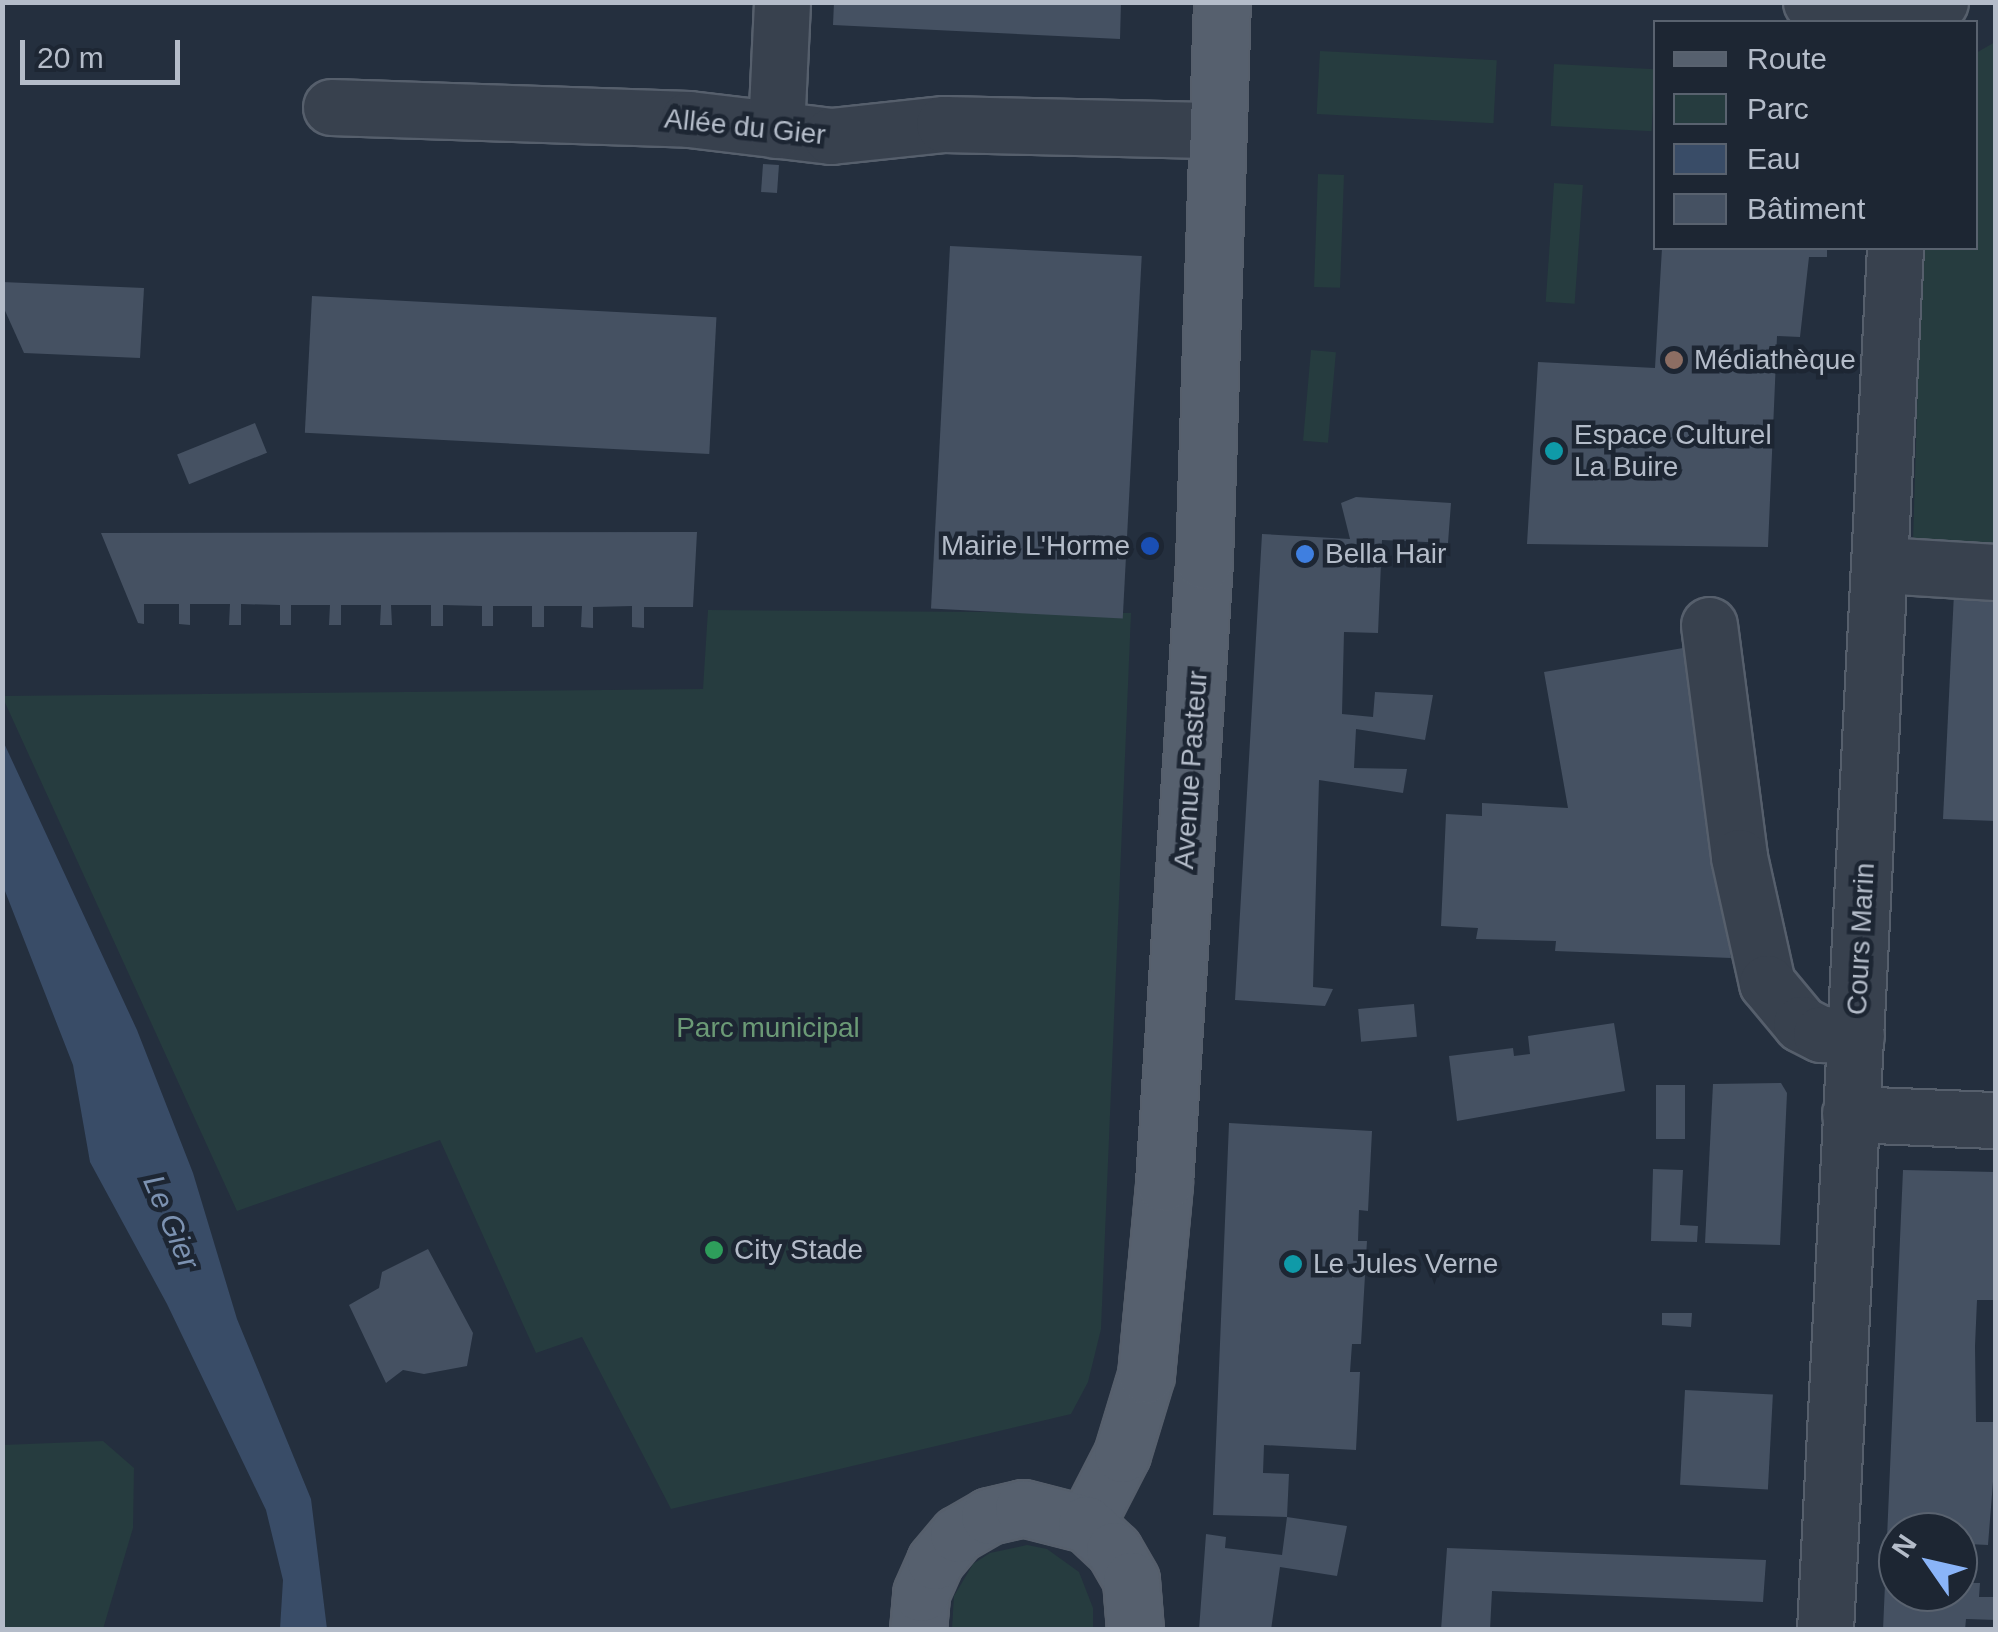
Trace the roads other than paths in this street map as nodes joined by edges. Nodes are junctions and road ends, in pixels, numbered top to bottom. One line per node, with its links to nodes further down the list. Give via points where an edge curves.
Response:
1 (782, 2): 6 (street)
2 (1222, 2): 7 (main road, Avenue Pasteur)
3 (1811, 2): 4 (street)
4 (1915, 8)
5 (331, 107): 6 (street, Allée du Gier, via 689,119)
6 (776, 130): 7 (street, Allée du Gier, via 831,136 944,124)
7 (1218, 130): 15 (main road, Avenue Pasteur, via 1204,560 1152,1317 1135,1420)
8 (1895, 250): 9 (street, Cours Marin)
9 (1880, 565): 10 (street); 12 (street, Cours Marin)
10 (1996, 572)
11 (1709, 626): 12 (street, via 1739,856 1767,983 1801,1024 1821,1034)
12 (1856, 1034): 13 (street, Cours Marin)
13 (1850, 1114): 14 (street); 18 (street, Cours Marin)
14 (1996, 1120)
15 (1086, 1524): 16 (main road, via 1023,1508 989,1516 958,1534 935,1560 921,1593); 17 (main road, via 1114,1550 1131,1580)
16 (918, 1630)
17 (1135, 1630)
18 (1825, 1630)

